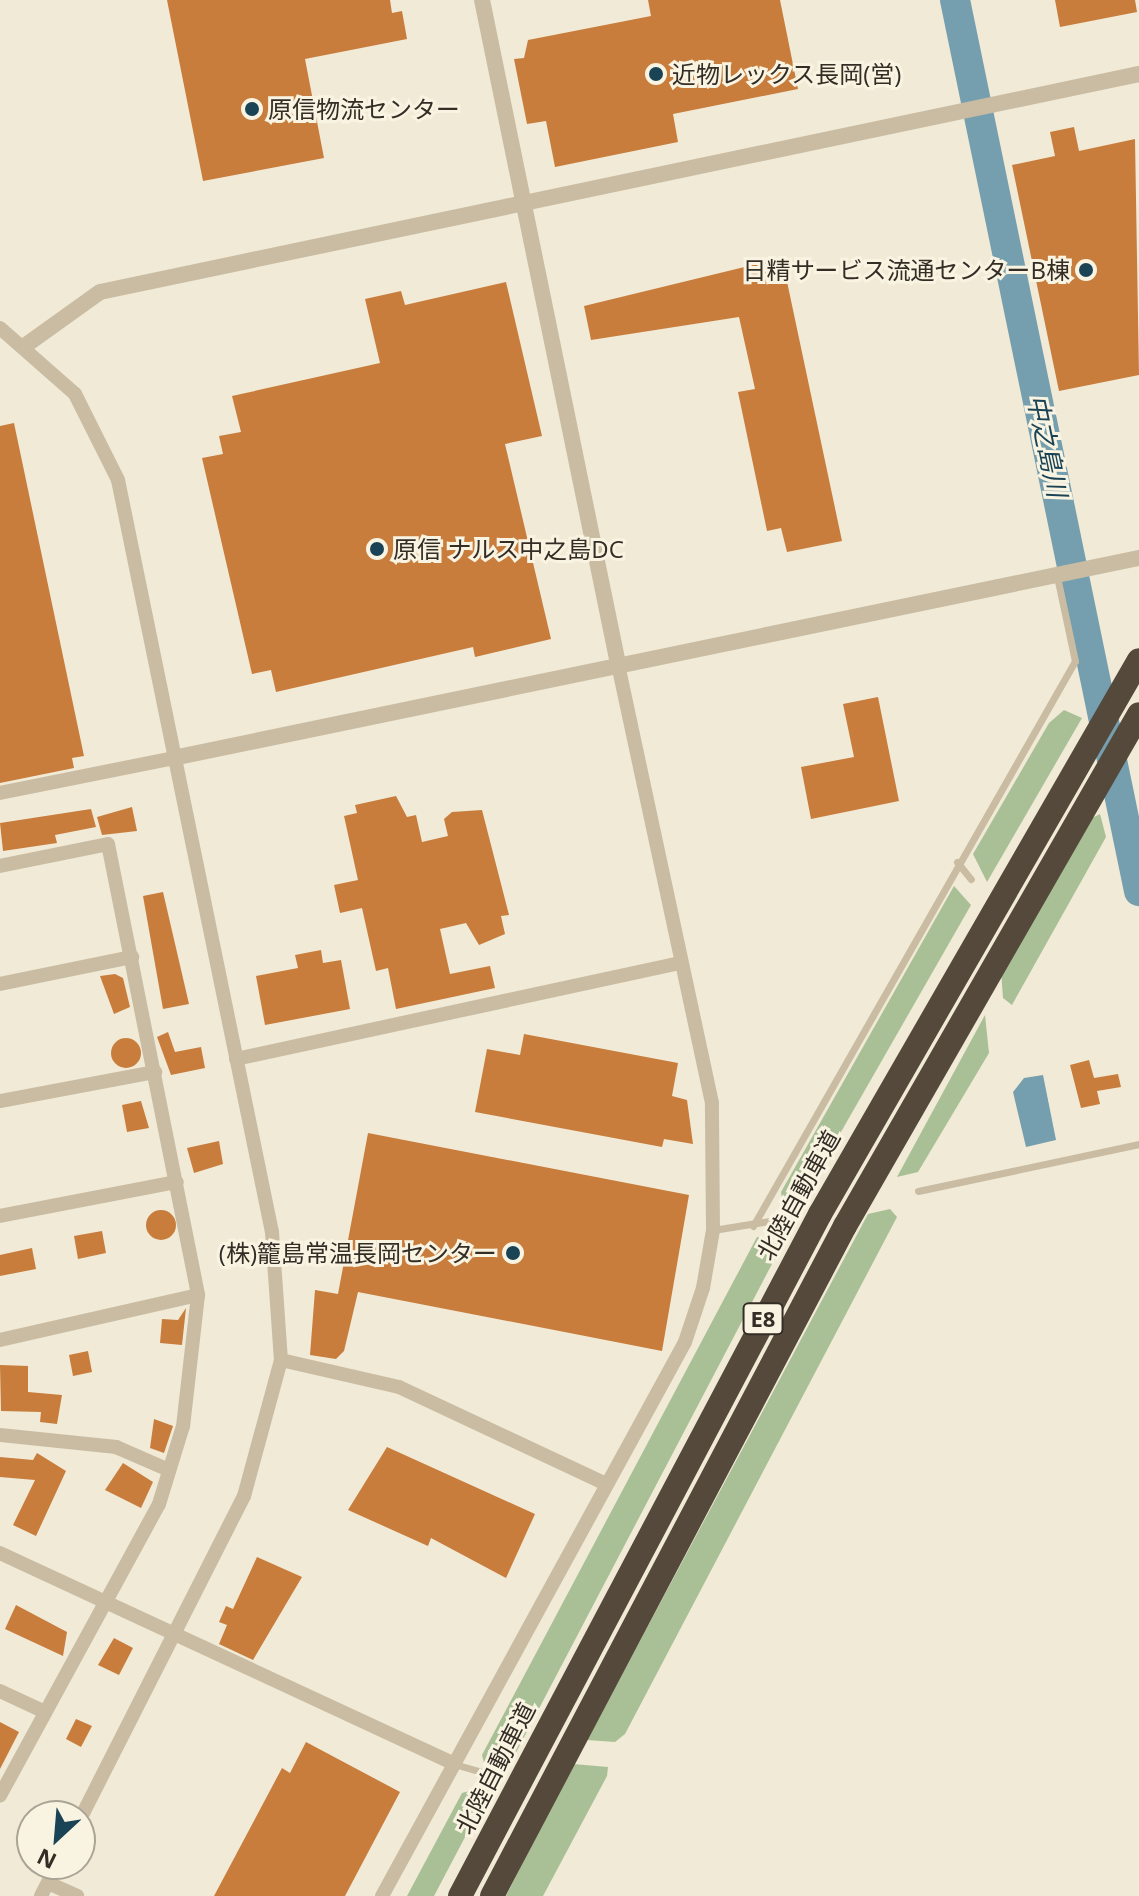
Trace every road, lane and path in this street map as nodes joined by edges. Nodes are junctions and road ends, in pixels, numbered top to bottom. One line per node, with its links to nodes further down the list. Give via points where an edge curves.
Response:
1 (482, 0): 3 (street)
2 (1139, 74): 3 (street)
3 (523, 202): 5 (street, via 100,292); 9 (street)
4 (0, 328): 5 (street)
5 (26, 345): 11 (street, via 75,394 114,468)
6 (1139, 558): 7 (street)
7 (1057, 576): 9 (street); 13 (lane, via 1075,661)
8 (1139, 660): 47 (highway, 北陸自動車道 / E8, via 812,1227)
9 (618, 664): 11 (street); 17 (street)
10 (1136, 719): 48 (highway, E8, via 838,1239)
11 (173, 758): 12 (street); 19 (street)
12 (0, 793)
13 (957, 862): 15 (lane); 27 (lane)
14 (0, 866): 16 (street, via 108,844)
15 (971, 879)
16 (132, 957): 18 (street); 20 (street)
17 (679, 963): 19 (street); 28 (street, via 712,1103)
18 (0, 984)
19 (236, 1059): 31 (street, via 272,1232)
20 (155, 1072): 21 (street); 23 (street)
21 (0, 1101)
22 (1139, 1144): 24 (lane)
23 (177, 1182): 25 (street); 29 (street)
24 (918, 1191)
25 (0, 1216)
26 (782, 1219): 27 (lane)
27 (753, 1226): 28 (lane)
28 (713, 1230): 34 (street, via 685,1342)
29 (198, 1295): 30 (street); 33 (street, via 183,1426)
30 (0, 1340)
31 (281, 1360): 34 (street, via 399,1387); 37 (street, via 244,1496)
32 (0, 1435): 33 (street, via 116,1447)
33 (169, 1470): 36 (street, via 159,1504)
34 (604, 1483): 40 (street)
35 (0, 1553): 36 (street)
36 (104, 1601): 37 (street); 39 (street)
37 (175, 1633): 40 (street); 43 (street)
38 (0, 1691): 39 (street)
39 (43, 1711): 42 (street)
40 (452, 1763): 41 (lane); 46 (street)
41 (488, 1774)
42 (0, 1796)
43 (90, 1800)
44 (44, 1889): 45 (street)
45 (77, 1896)
46 (382, 1896)
47 (460, 1896)
48 (492, 1896)

